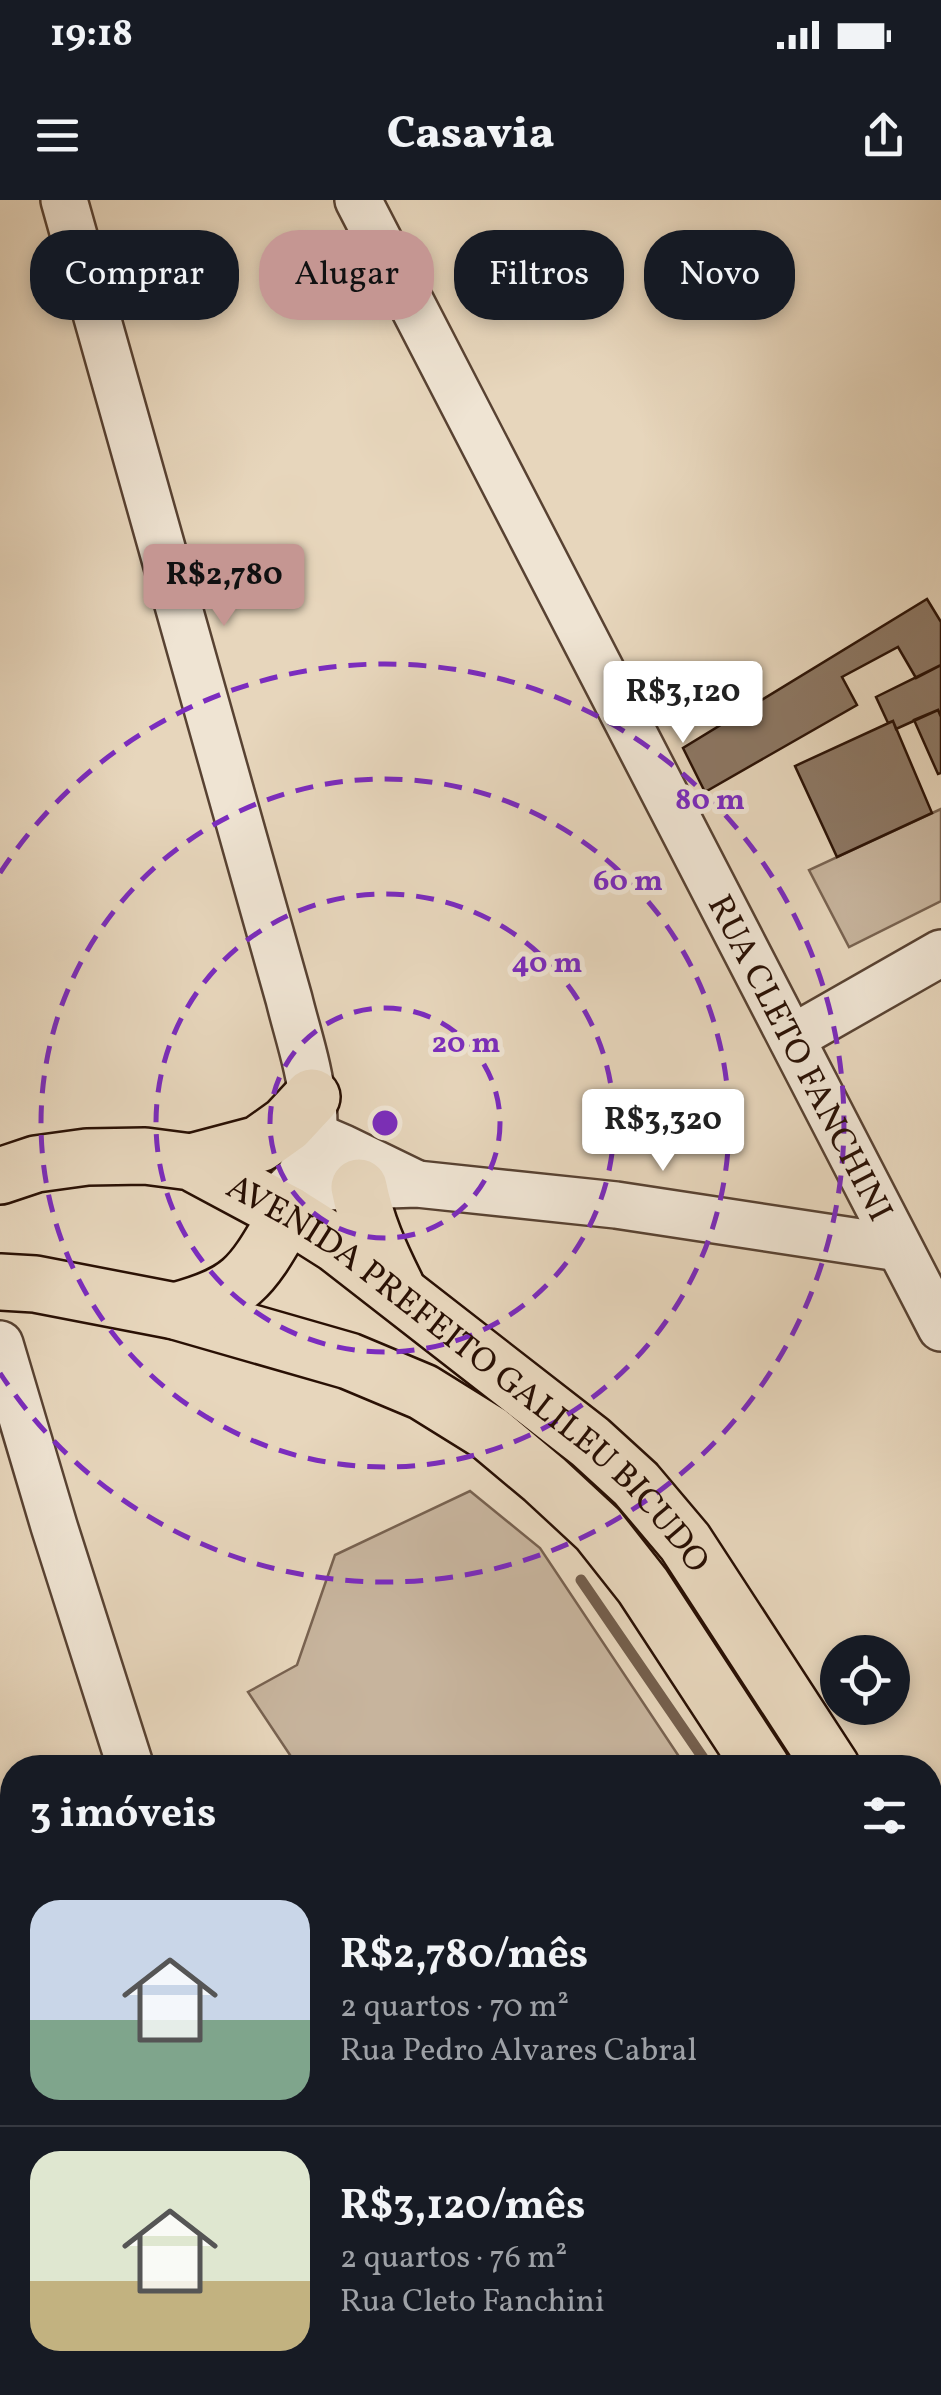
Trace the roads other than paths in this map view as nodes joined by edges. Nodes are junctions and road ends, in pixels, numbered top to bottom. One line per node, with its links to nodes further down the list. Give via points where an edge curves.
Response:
1 (64, 200): 5 (street, via 284,980)
2 (358, 200): 4 (street, RUA CLETO FANCHINI)
3 (941, 953): 4 (street)
4 (792, 1038): 8 (street, RUA CLETO FANCHINI)
5 (312, 1153): 6 (main road, AVENIDA PREFEITO GALILEU BICUDO); 6 (main road, via 259,1144); 8 (street, via 417,1184 616,1205); 10 (main road, via 365,1215); 10 (main road, AVENIDA PREFEITO GALILEU BICUDO, via 337,1245); 11 (main road, via 248,1277 210,1302)
6 (191, 1162): 7 (main road, AVENIDA PREFEITO GALILEU BICUDO, via 88,1157)
7 (0, 1176)
8 (899, 1248): 12 (street, RUA CLETO FANCHINI)
9 (0, 1282): 11 (main road, AVENIDA PREFEITO GALILEU BICUDO)
10 (400, 1294): 16 (main road, AVENIDA PREFEITO GALILEU BICUDO, via 636,1484 685,1542)
11 (176, 1311): 15 (main road, AVENIDA PREFEITO GALILEU BICUDO, via 349,1361 423,1392 489,1433 598,1528)
12 (941, 1328)
13 (0, 1344): 14 (street)
14 (127, 1755)
15 (754, 1755)
16 (824, 1755)

